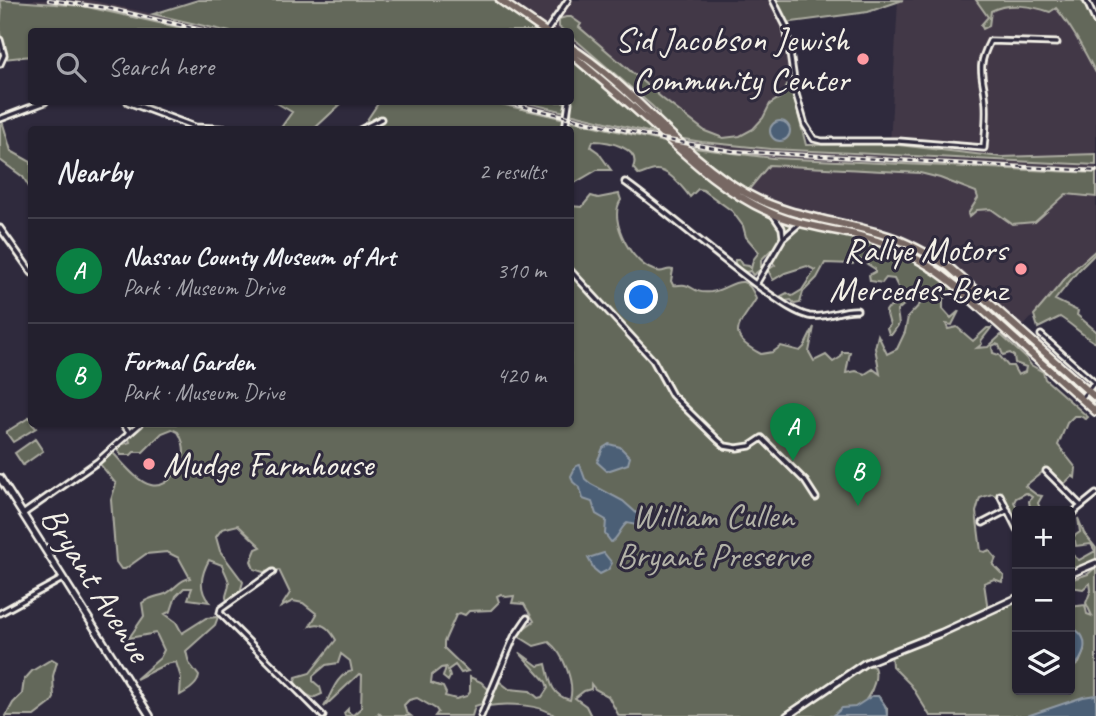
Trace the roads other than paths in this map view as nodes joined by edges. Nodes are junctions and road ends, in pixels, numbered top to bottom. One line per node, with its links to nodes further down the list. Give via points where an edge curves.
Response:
1 (500, 0): 6 (main road)
2 (568, 0): 7 (street)
3 (773, 0): 9 (street, via 786,26 792,78 805,125 818,140 984,148 982,57 990,41)
4 (1086, 0): 5 (street)
5 (1096, 22)
6 (542, 28)
7 (548, 28)
8 (0, 40): 12 (street, via 4,58)
9 (1058, 43)
10 (574, 50): 28 (main road, via 613,79 705,164 746,193 789,212 897,239)
11 (574, 56): 22 (main road, via 707,175)
12 (0, 64)
13 (37, 105): 16 (street)
14 (136, 105): 18 (street)
15 (569, 105): 20 (street)
16 (0, 119)
17 (381, 119): 19 (street)
18 (192, 126)
19 (368, 126)
20 (566, 126)
21 (625, 183): 29 (street)
22 (773, 214): 23 (main road); 25 (street)
23 (801, 223): 25 (street); 30 (main road, via 892,246)
24 (0, 228): 26 (street)
25 (783, 238): 29 (street)
26 (28, 267)
27 (574, 274): 44 (street, via 653,360 672,395 712,435 737,449 762,438)
28 (962, 277): 30 (main road); 34 (main road)
29 (756, 284): 31 (street, via 808,315)
30 (955, 285): 35 (main road)
31 (857, 310)
32 (1041, 335): 33 (street)
33 (1095, 383): 34 (street)
34 (1093, 395): 35 (street)
35 (1082, 398): 36 (main road)
36 (1096, 413)
37 (125, 427): 39 (street)
38 (137, 427): 39 (street)
39 (130, 433): 48 (street)
40 (1046, 471): 45 (street)
41 (0, 478): 48 (main road, Bryant Avenue)
42 (1096, 494): 45 (street)
43 (1000, 495): 46 (street)
44 (816, 498)
45 (1082, 506): 47 (street)
46 (1008, 510): 49 (street); 50 (street)
47 (1075, 511)
48 (23, 515): 54 (main road, Bryant Avenue)
49 (1012, 518)
50 (982, 523)
51 (1096, 563): 53 (main road)
52 (273, 572): 59 (street, via 220,613)
53 (1075, 572)
54 (62, 579): 56 (street); 58 (main road, Bryant Avenue)
55 (1012, 600): 61 (main road, via 864,663)
56 (0, 614)
57 (527, 618): 60 (street, via 514,637)
58 (150, 716)
59 (323, 716)
60 (481, 716)
61 (788, 716)

